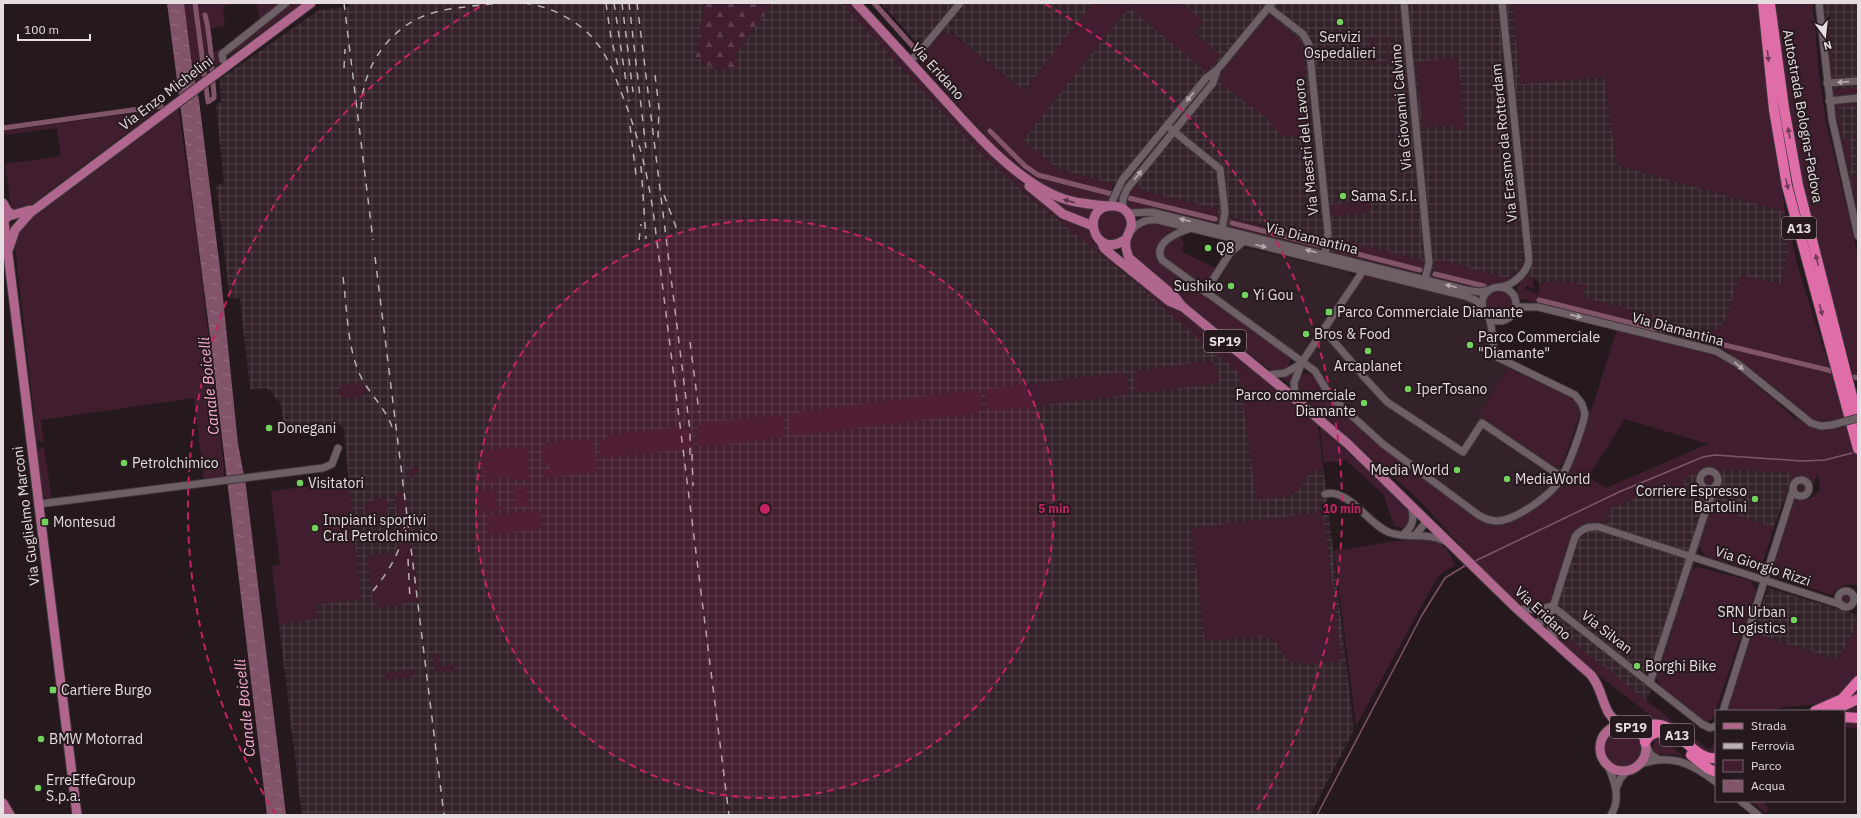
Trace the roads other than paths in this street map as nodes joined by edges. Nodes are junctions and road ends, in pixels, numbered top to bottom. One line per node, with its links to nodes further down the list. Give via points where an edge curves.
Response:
1 (286, 3): 12 (street, via 222,54)
2 (310, 3): 24 (main road, Via Enzo Michelini)
3 (856, 3): 11 (main road, Via Eridano)
4 (960, 3): 11 (street)
5 (1404, 3): 43 (street, Via Giovanni Calvino, via 1429,263)
6 (1502, 3): 42 (street, Via Erasmo da Rotterdam, via 1529,256 1527,267)
7 (1763, 3): 59 (highway, Autostrada Bologna-Padova / A13, one-way to 59, via 1774,110 1788,186)
8 (1770, 3): 58 (highway, Autostrada Bologna-Padova / A13, one-way to 8, via 1798,185 1784,108)
9 (1819, 3): 15 (street)
10 (1270, 5): 13 (street); 40 (street, Via Maestri del Lavoro, via 1303,34 1309,45 1328,233)
11 (912, 59): 20 (main road, Via Eridano, via 968,125)
12 (223, 60)
13 (1217, 70): 18 (street, one-way to 18, via 1206,78); 19 (street, via 1213,83)
14 (1858, 81): 15 (street, one-way to 15)
15 (1827, 84): 17 (street)
16 (1858, 98): 17 (street)
17 (1829, 101): 34 (street, via 1843,176)
18 (1167, 126): 19 (street); 21 (street)
19 (1174, 131): 22 (street, one-way to 19); 33 (street, via 1220,169 1225,212)
20 (1000, 157): 25 (main road, Via Eridano, one-way to 20, via 1077,203 1052,194); 30 (main road, Via Eridano, via 1025,183 1055,208)
21 (1122, 180): 22 (street); 25 (street)
22 (1130, 185): 26 (street, via 1124,196)
23 (3, 204): 27 (main road, via 8,212)
24 (39, 206): 27 (main road, Via Enzo Michelini, via 24,213); 29 (main road, Via Enzo Michelini)
25 (1109, 206): 26 (main road, Via Eridano); 30 (main road, via 1097,214)
26 (1125, 211): 32 (main road, via 1132,225); 33 (street, Via Diamantina, one-way to 26, via 1152,212)
27 (14, 214): 28 (main road, Via Enzo Michelini)
28 (3, 217): 29 (main road, via 12,221); 39 (main road, Via Guglielmo Marconi)
29 (23, 219): 39 (main road, Via Enzo Michelini, via 12,235)
30 (1093, 226): 36 (main road, Via Eridano)
31 (1192, 228): 32 (street, Via Diamantina, via 1153,220 1139,223); 33 (street, Via Diamantina); 46 (street, via 1170,237 1160,256)
32 (1131, 231): 35 (main road)
33 (1222, 232): 37 (street, Via Diamantina); 38 (street, via 1229,244); 40 (street, Via Diamantina, one-way to 33)
34 (1858, 236)
35 (1126, 239): 36 (main road, via 1116,244); 49 (main road, Via Eridano / SP19, via 1127,254 1133,264 1175,297)
36 (1101, 241): 49 (main road, Via Eridano / SP19, via 1104,248 1169,301)
37 (1244, 241): 38 (street); 41 (street, Via Diamantina, one-way to 41)
38 (1230, 253): 46 (street)
39 (8, 254): 68 (main road, Via Guglielmo Marconi)
40 (1325, 254): 43 (street, Via Diamantina)
41 (1363, 271): 48 (street, Via Diamantina, via 1464,296); 53 (street)
42 (1519, 277): 44 (street); 47 (street, Via Erasmo da Rotterdam)
43 (1425, 279): 45 (street, Via Diamantina, one-way to 43, via 1480,292)
44 (1501, 287): 45 (street, Via Diamantina); 47 (street)
45 (1489, 290): 48 (street)
46 (1205, 292): 55 (street)
47 (1513, 295): 50 (street)
48 (1482, 306): 51 (street)
49 (1183, 307): 56 (main road, Via Eridano / SP19)
50 (1516, 307): 52 (street, via 1512,316); 58 (street, Via Diamantina, one-way to 58, bridge, via 1538,307 1716,351 1738,364 1811,423 1821,426)
51 (1489, 318): 52 (street, via 1495,321); 54 (street)
52 (1504, 320): 54 (street)
53 (1324, 330): 55 (street); 62 (street, via 1387,402 1463,452 1482,423)
54 (1494, 333): 62 (street, via 1494,353 1499,359 1572,394 1582,404 1585,414)
55 (1302, 362): 56 (street, via 1285,373); 57 (street, via 1294,383); 62 (street, via 1319,376 1330,396 1390,451 1484,518 1503,520 1529,508)
56 (1267, 376): 57 (main road, Via Eridano / SP19)
57 (1298, 401): 69 (main road, Via Eridano / SP19)
58 (1858, 419)
59 (1857, 444): 61 (highway, A13)
60 (338, 448): 68 (street, via 332,464 323,468)
61 (1858, 455)
62 (1562, 477)
63 (1716, 485): 64 (street, via 1711,488); 64 (street, via 1717,476 1710,470 1701,476); 70 (street)
64 (1702, 486): 70 (street)
65 (1793, 490): 67 (street); 67 (street, via 1797,481 1807,482 1810,487 1808,492 1804,496); 71 (street)
66 (1325, 494): 75 (street, Via Eridano, via 1331,492 1347,498 1381,528 1392,534)
67 (1799, 496): 71 (street, via 1793,498)
68 (39, 504): 112 (main road, Via Guglielmo Marconi)
69 (1411, 504): 72 (main road, Via Eridano / SP19); 73 (street, via 1414,519)
70 (1707, 506): 77 (street)
71 (1788, 506): 78 (street)
72 (1427, 520): 73 (street); 74 (street); 76 (main road, Via Eridano / SP19)
73 (1410, 527): 75 (street)
74 (1416, 534): 75 (street, Via Eridano); 76 (street, Via Eridano, via 1437,537)
75 (1403, 535)
76 (1450, 543): 83 (main road, Via Eridano / SP19)
77 (1690, 556): 78 (street, Via Giorgio Rizzi); 82 (street, Via Giorgio Rizzi, via 1599,527 1585,528 1575,537); 89 (street)
78 (1765, 580): 80 (street, Via Giorgio Rizzi); 91 (street)
79 (1839, 598): 80 (street, Via Giorgio Rizzi); 81 (street); 81 (street, Via Giorgio Rizzi, via 1845,591 1853,596 1851,605)
80 (1828, 600): 81 (street, Via Giorgio Rizzi)
81 (1842, 605)
82 (1552, 606): 84 (street); 85 (street, Via Giorgio Rizzi); 89 (street, Via Silvan)
83 (1517, 609): 84 (street); 86 (main road, Via Eridano / SP19)
84 (1544, 609): 86 (street)
85 (1550, 615): 86 (street, via 1543,621); 87 (street, Via Giorgio Rizzi)
86 (1533, 623): 87 (main road, Via Eridano / SP19)
87 (1555, 643): 93 (main road, Via Eridano / SP19, via 1594,679)
88 (1858, 681): 92 (highway)
89 (1650, 682): 97 (street, Via Silvan, via 1702,724 1710,728)
90 (1858, 699): 92 (highway)
91 (1723, 710)
92 (1828, 710)
93 (1607, 711): 96 (main road, Via Eridano / SP19, via 1610,717); 99 (main road, Via Eridano / SP19)
94 (1845, 717): 95 (highway)
95 (1858, 718)
96 (1623, 725): 98 (main road, Via Eridano / SP19); 99 (main road, SP19, via 1612,727)
97 (1715, 726)
98 (1635, 728): 100 (main road, SP19); 101 (highway, A13, via 1652,724 1661,725 1670,729 1703,756)
99 (1604, 734): 104 (main road, Via Eridano / SP19, via 1599,750)
100 (1646, 743): 102 (street, SP19, via 1651,755); 103 (main road, SP19, via 1644,758); 106 (highway, A13, via 1653,733 1664,733)
101 (1714, 758)
102 (1659, 759): 103 (street); 107 (street, via 1673,759 1684,763)
103 (1638, 765): 105 (main road)
104 (1608, 766): 105 (main road, via 1617,771); 108 (street)
105 (1627, 771): 108 (street)
106 (1715, 772)
107 (1715, 781)
108 (1616, 788): 113 (street, via 1616,801)
109 (1742, 802): 114 (street)
110 (3, 803): 111 (main road)
111 (10, 815)
112 (77, 815)
113 (1611, 815)
114 (1758, 815)

